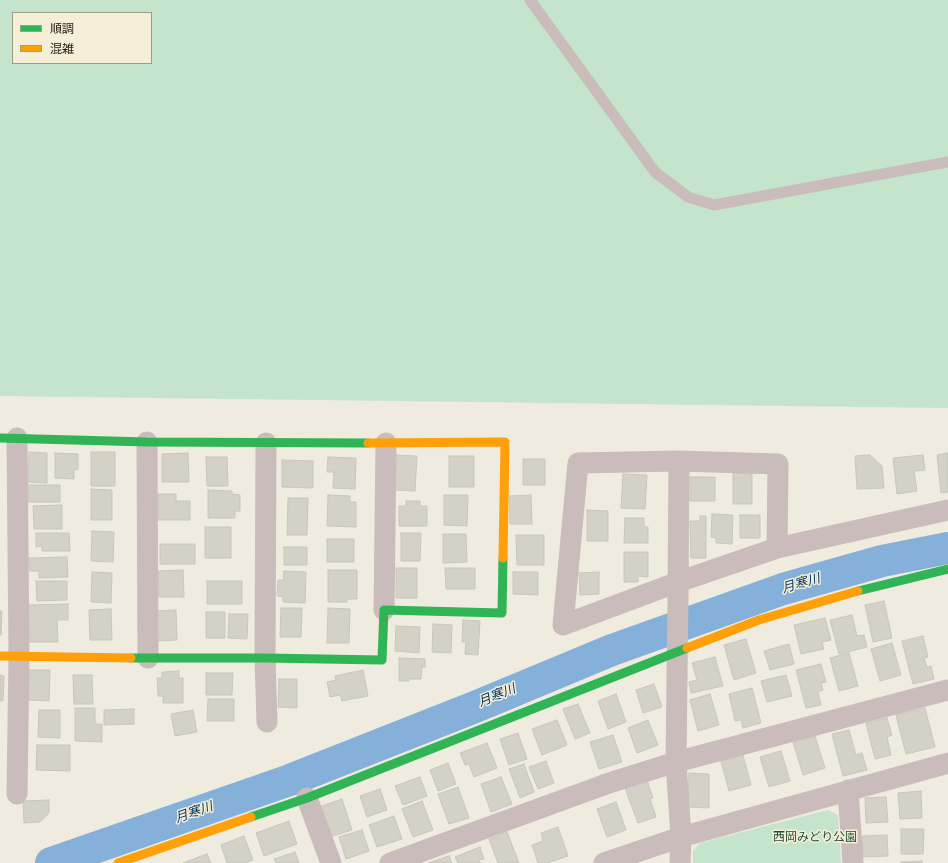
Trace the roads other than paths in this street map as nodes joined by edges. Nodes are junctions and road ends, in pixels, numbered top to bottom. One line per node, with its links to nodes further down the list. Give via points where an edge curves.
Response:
1 (530, 0): 2 (lane, via 655,172 688,197 714,205)
2 (948, 162)
3 (8, 438): 4 (street); 14 (street)
4 (147, 442): 5 (street); 15 (street)
5 (266, 443): 6 (street); 16 (street)
6 (386, 443): 12 (street); 12 (street, via 505,442 502,613)
7 (678, 461): 9 (street, via 778,464); 11 (street); 11 (street, via 578,463 563,625)
8 (948, 510): 9 (street)
9 (777, 548): 11 (street)
10 (948, 569): 13 (street, via 861,590)
11 (678, 589): 13 (street)
12 (384, 610): 16 (street, via 382,660)
13 (678, 644): 19 (street); 23 (street)
14 (9, 656): 15 (street); 22 (street)
15 (148, 658): 16 (street)
16 (266, 658): 18 (street)
17 (948, 690): 19 (street)
18 (267, 722)
19 (676, 762): 24 (street); 27 (street, via 609,783)
20 (948, 763): 21 (street)
21 (848, 790): 24 (street); 30 (street)
22 (17, 794)
23 (307, 798): 25 (street); 26 (street)
24 (681, 837): 28 (street); 29 (street)
25 (118, 863)
26 (331, 863)
27 (390, 863)
28 (604, 863)
29 (680, 863)
30 (853, 863)

